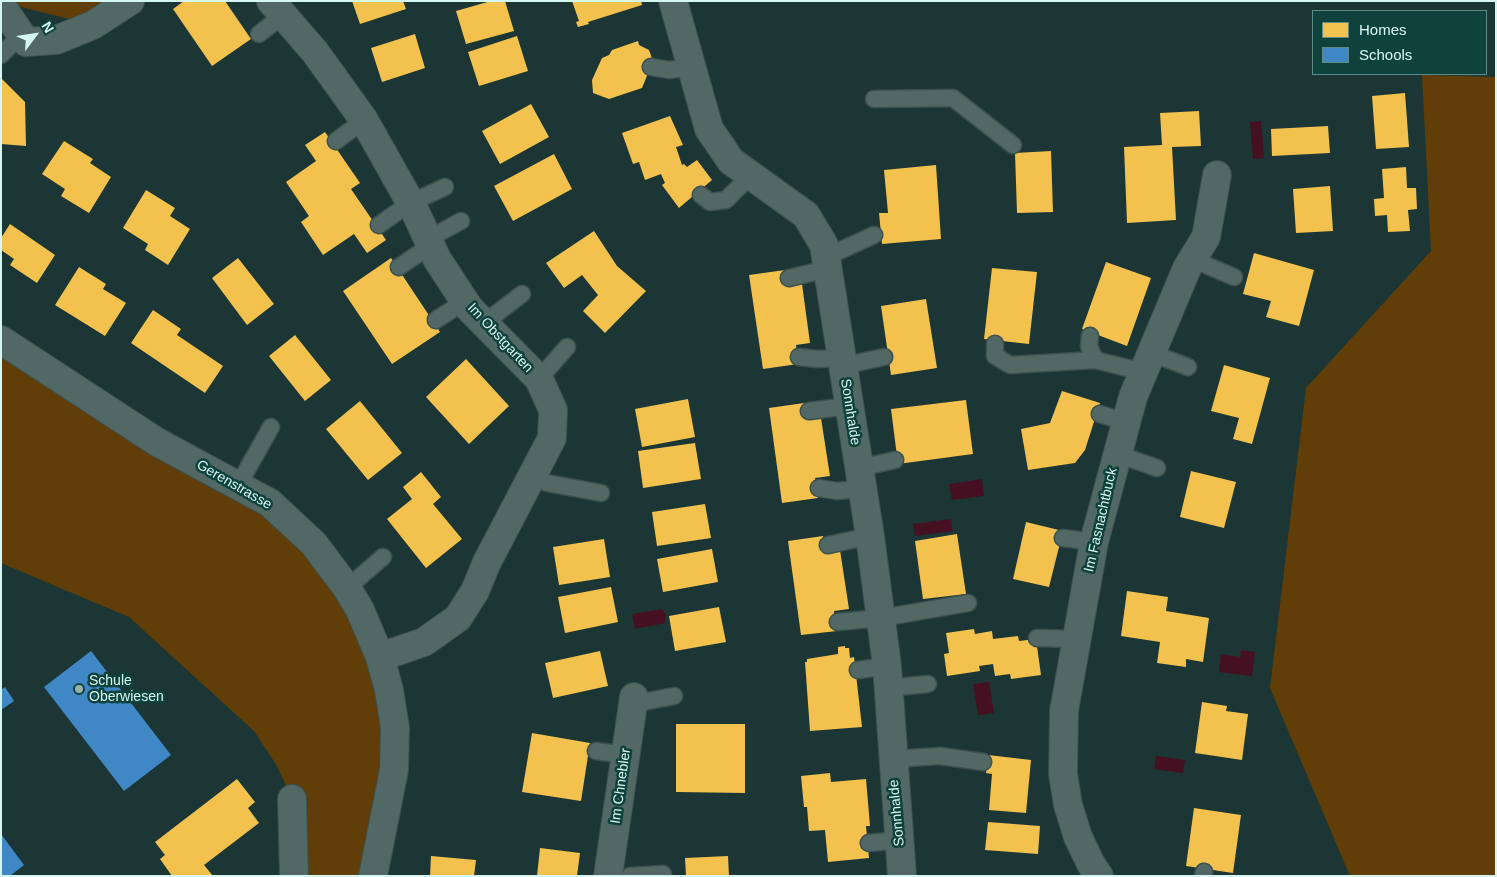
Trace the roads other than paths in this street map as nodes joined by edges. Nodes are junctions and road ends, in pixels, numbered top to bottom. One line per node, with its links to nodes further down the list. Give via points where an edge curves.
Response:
1 (130, 1): 6 (street, via 93,25 56,40 26,42)
2 (673, 1): 9 (street, Sonnhalde)
3 (1, 5): 6 (street)
4 (277, 8): 5 (lane); 11 (street, Im Obstgarten, via 315,52)
5 (258, 34)
6 (21, 35): 7 (lane)
7 (1, 55)
8 (651, 67): 9 (lane, via 669,70)
9 (692, 67): 14 (street, Sonnhalde, via 709,129 731,161)
10 (874, 99): 13 (lane, via 953,98)
11 (364, 120): 12 (lane); 18 (street, Im Obstgarten)
12 (336, 141)
13 (1013, 145)
14 (751, 175): 17 (lane, via 726,200 710,202); 24 (street, Sonnhalde, via 806,215 824,245)
15 (1217, 175): 23 (street, Im Fasnachtbuck, via 1206,237)
16 (445, 187): 18 (lane)
17 (700, 195)
18 (410, 203): 20 (lane); 22 (street, Im Obstgarten)
19 (461, 221): 22 (lane)
20 (379, 225)
21 (874, 235): 24 (lane)
22 (429, 242): 25 (lane); 29 (street, Im Obstgarten)
23 (1192, 259): 26 (lane); 40 (street, Im Fasnachtbuck)
24 (826, 263): 27 (lane); 39 (street, Sonnhalde)
25 (399, 267)
26 (1234, 277)
27 (789, 278)
28 (522, 294): 31 (lane)
29 (465, 301): 30 (lane); 31 (street, Im Obstgarten)
30 (436, 320)
31 (484, 323): 42 (street, Im Obstgarten)
32 (1090, 336): 38 (lane, via 1088,346)
33 (1, 340): 53 (street, Gerenstrasse, via 157,442)
34 (995, 344): 38 (lane, via 995,356 1010,366)
35 (567, 347): 42 (lane)
36 (799, 357): 39 (lane)
37 (884, 357): 39 (lane)
38 (1095, 360): 40 (lane)
39 (841, 362): 43 (street, Sonnhalde)
40 (1147, 363): 41 (lane); 46 (street, Im Fasnachtbuck)
41 (1188, 367)
42 (539, 379): 67 (street, Im Obstgarten, via 553,410 552,438 474,591 458,618 444,630 424,642)
43 (849, 406): 44 (lane); 51 (street, Sonnhalde)
44 (809, 412)
45 (1100, 414): 46 (lane)
46 (1126, 422): 48 (street, Im Fasnachtbuck)
47 (271, 427): 53 (lane)
48 (1117, 454): 50 (lane); 58 (street, Im Fasnachtbuck)
49 (896, 460): 51 (lane)
50 (1157, 468)
51 (861, 478): 54 (lane, via 836,491); 56 (street, Sonnhalde)
52 (547, 483): 55 (lane)
53 (239, 484): 61 (street, Gerenstrasse, via 270,503 314,544)
54 (819, 488)
55 (601, 493)
56 (870, 536): 59 (lane); 63 (street, Sonnhalde)
57 (1063, 538): 58 (lane)
58 (1094, 542): 66 (street, Im Fasnachtbuck)
59 (828, 545)
60 (384, 557): 61 (lane)
61 (347, 588): 67 (street, Gerenstrasse)
62 (968, 603): 63 (lane)
63 (880, 618): 64 (lane); 69 (street, Sonnhalde)
64 (838, 622)
65 (1037, 638): 66 (lane)
66 (1076, 640): 86 (street, Im Fasnachtbuck, via 1064,711 1064,774 1068,806 1078,837)
67 (380, 656): 82 (street, Gerenstrasse, via 390,690 395,728 394,770)
68 (858, 670): 69 (lane)
69 (887, 677): 70 (lane); 75 (street, Sonnhalde)
70 (928, 684)
71 (674, 696): 72 (lane)
72 (634, 701): 74 (street, Im Chnebler)
73 (596, 751): 74 (lane)
74 (626, 755): 83 (street, Im Chnebler)
75 (893, 759): 76 (lane, via 940,756); 78 (street, Sonnhalde)
76 (983, 762)
77 (292, 800): 81 (street)
78 (899, 840): 79 (lane); 85 (street, Sonnhalde)
79 (869, 843)
80 (663, 874): 84 (lane)
81 (294, 876)
82 (373, 876)
83 (608, 876)
84 (630, 876)
85 (902, 876)
86 (1099, 876)

